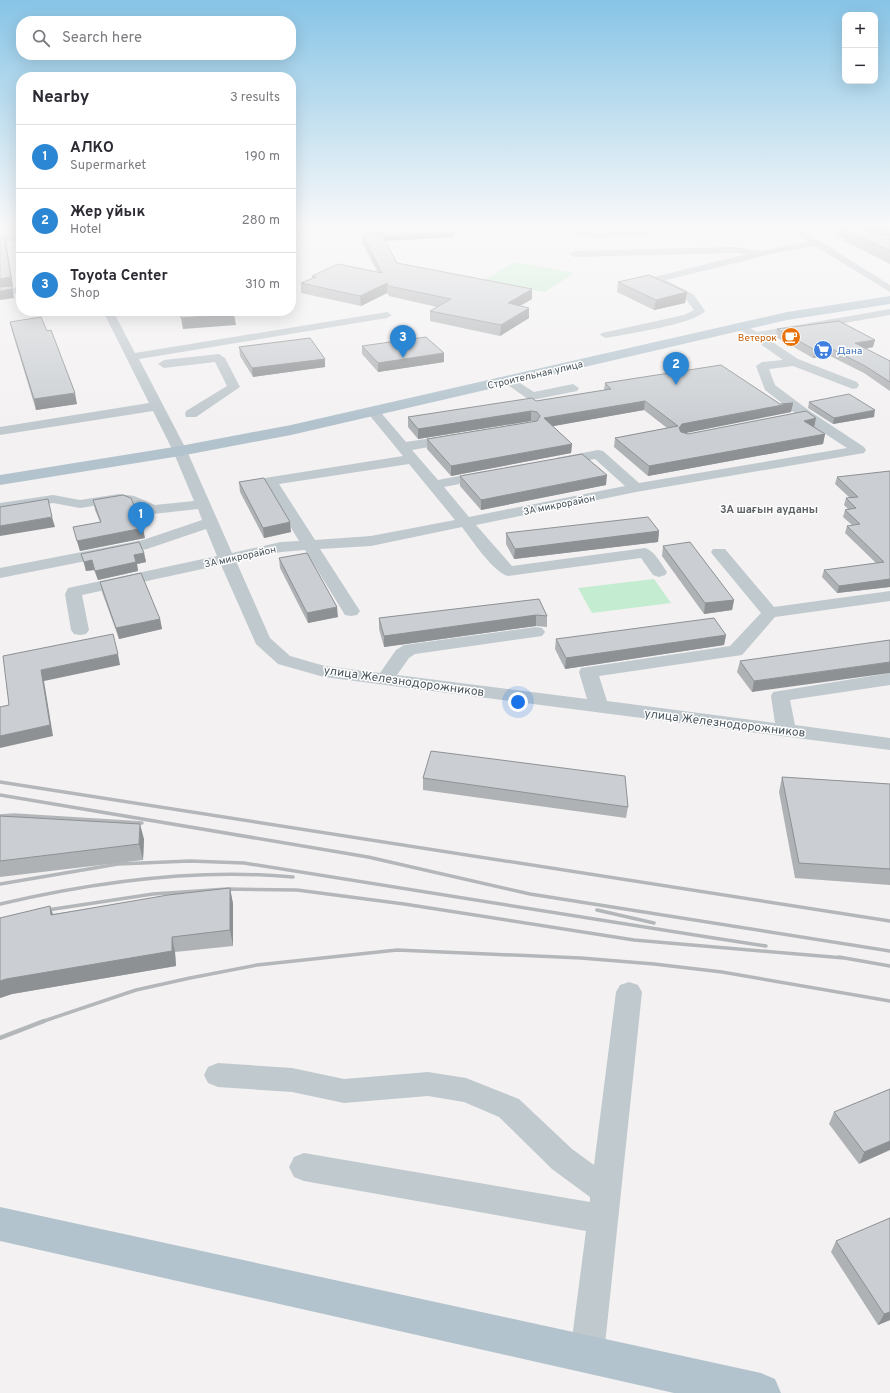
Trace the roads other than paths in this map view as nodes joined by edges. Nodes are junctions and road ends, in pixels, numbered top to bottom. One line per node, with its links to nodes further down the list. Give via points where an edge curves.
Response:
1 (10, 291): 3 (street)
2 (679, 291): 10 (street, via 690,297 700,311 687,318)
3 (0, 292)
4 (890, 300): 8 (main road, Строительная улица, via 787,316)
5 (890, 312): 9 (street)
6 (387, 315): 11 (street, via 236,334)
7 (111, 316): 11 (street, улица Железнодорожников)
8 (742, 326): 9 (street); 13 (main road, Строительная улица)
9 (756, 334): 12 (street)
10 (606, 335)
11 (134, 362): 16 (street, улица Железнодорожников); 18 (street, via 219,358 234,387)
12 (794, 362): 14 (street); 19 (street, 3А микрорайон, via 762,366 769,388)
13 (508, 380): 15 (street, via 532,396); 17 (main road, Строительная улица)
14 (853, 385)
15 (573, 388)
16 (157, 406): 21 (street); 23 (street, улица Железнодорожников)
17 (372, 411): 23 (main road, Строительная улица, via 291,430); 24 (street)
18 (191, 414)
19 (806, 415): 20 (street); 29 (street, 3А микрорайон, via 859,450)
20 (791, 418)
21 (0, 431)
22 (463, 438): 24 (street)
23 (180, 451): 27 (main road, Строительная улица); 30 (street, улица Железнодорожников)
24 (407, 453): 28 (street); 34 (street, via 270,481)
25 (551, 463): 29 (street, via 598,454)
26 (496, 473): 28 (street)
27 (0, 480)
28 (434, 485): 33 (street)
29 (636, 488): 33 (street, 3А микрорайон)
30 (202, 504): 31 (street, via 153,510 129,499 119,498 80,504 53,500); 32 (street, улица Железнодорожников)
31 (0, 508)
32 (210, 522): 36 (street, улица Железнодорожников); 37 (street, via 147,544)
33 (466, 522): 34 (street, 3А микрорайон, via 349,544); 38 (street, via 508,570 645,553)
34 (308, 543): 36 (street, 3А микрорайон); 40 (street)
35 (719, 552): 41 (street)
36 (226, 559): 42 (street, 3А микрорайон, via 74,592); 44 (street, улица Железнодорожников, via 262,640 284,660 324,671)
37 (0, 572)
38 (659, 572)
39 (890, 596): 41 (street)
40 (351, 611)
41 (770, 613): 46 (street, via 736,651 588,672)
42 (80, 630)
43 (536, 632): 44 (street, via 410,649 401,655)
44 (385, 679): 46 (street, улица Железнодорожников)
45 (890, 679): 47 (street, via 780,696)
46 (599, 707): 47 (street, улица Железнодорожников)
47 (786, 731): 48 (street, улица Железнодорожников)
48 (890, 744)
49 (629, 992): 52 (street)
50 (218, 1075): 52 (street, via 292,1080 344,1091 428,1084 466,1090 509,1108)
51 (304, 1167): 52 (street)
52 (605, 1205): 54 (street)
53 (0, 1224): 54 (main road)
54 (587, 1354): 55 (main road)
55 (761, 1393)

